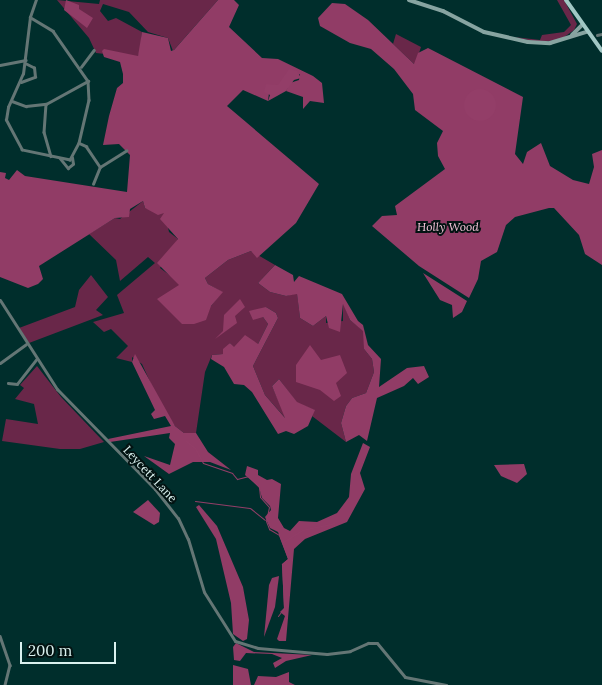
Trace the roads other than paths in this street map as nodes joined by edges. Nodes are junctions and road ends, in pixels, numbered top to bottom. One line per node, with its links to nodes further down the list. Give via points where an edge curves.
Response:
1 (36, 0): 4 (street)
2 (409, 0): 9 (main road, via 437,8 484,32 506,38 550,43)
3 (566, 0): 5 (main road)
4 (30, 17): 12 (street); 14 (street, via 53,31)
5 (582, 25): 6 (main road); 9 (main road)
6 (587, 32): 9 (main road); 11 (main road)
7 (602, 34): 8 (street)
8 (597, 35)
9 (571, 37)
10 (94, 50): 14 (street)
11 (602, 51)
12 (26, 62): 13 (street); 16 (street); 16 (street, via 34,68 35,77)
13 (0, 65)
14 (81, 67): 15 (street)
15 (88, 81): 18 (street); 19 (street, via 89,100)
16 (21, 82): 17 (street)
17 (12, 101): 18 (street, via 30,107); 21 (street, via 6,120 17,145 29,153)
18 (46, 104): 21 (street, via 44,132)
19 (79, 143): 23 (street); 24 (street, via 86,146)
20 (126, 151): 24 (street)
21 (51, 156): 22 (street)
22 (60, 158): 23 (street); 23 (street, via 68,168 73,164)
23 (71, 159)
24 (100, 167): 25 (street)
25 (93, 184)
26 (0, 300): 27 (street, Leycett Lane)
27 (26, 345): 28 (street, Leycett Lane); 29 (street)
28 (36, 360): 30 (street, via 17,384); 33 (street, Leycett Lane, via 70,404 155,489 178,518 204,592 235,641 258,648 327,654 377,643 405,676)
29 (0, 363)
30 (8, 383)
31 (0, 636): 32 (street, via 10,664)
32 (5, 685)
33 (446, 685)

